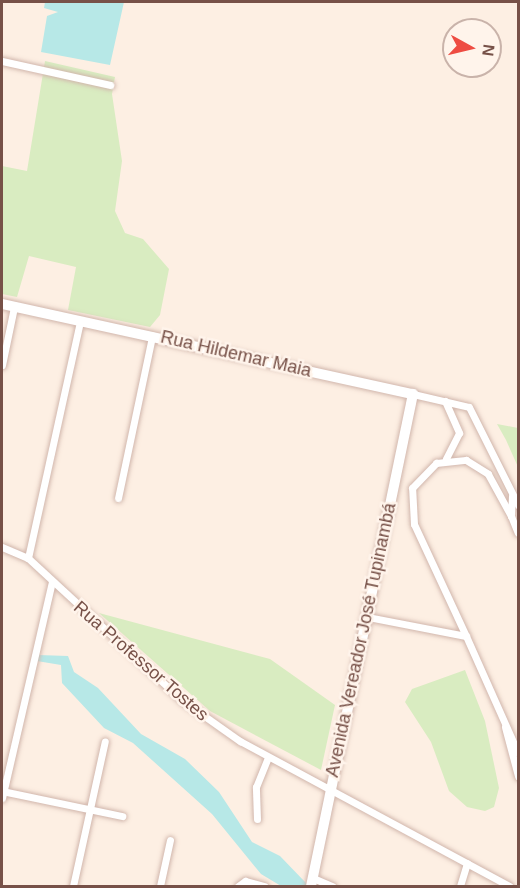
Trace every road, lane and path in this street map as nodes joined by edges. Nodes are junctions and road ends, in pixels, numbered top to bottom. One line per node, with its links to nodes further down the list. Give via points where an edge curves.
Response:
1 (2, 61): 2 (street)
2 (110, 85)
3 (2, 304): 4 (street, Rua Hildemar Maia)
4 (14, 307): 5 (street, Rua Hildemar Maia); 7 (street)
5 (80, 321): 6 (street, Rua Hildemar Maia); 17 (street)
6 (152, 336): 8 (street, Rua Hildemar Maia); 12 (street)
7 (2, 365)
8 (413, 394): 9 (street, Rua Hildemar Maia); 19 (street, Avenida Vereador José Tupinambá)
9 (445, 401): 10 (street, via 459,433); 11 (street, Rua Hildemar Maia, via 469,407)
10 (446, 459): 14 (street, via 482,468); 20 (street, via 417,479 410,511)
11 (512, 494): 13 (street); 14 (street)
12 (118, 498)
13 (519, 505)
14 (511, 516): 15 (street)
15 (519, 533)
16 (2, 547): 17 (street, Rua Professor Tostes)
17 (28, 558): 18 (street, Rua Professor Tostes)
18 (52, 582): 24 (street, Rua Professor Tostes, via 183,701); 27 (street)
19 (368, 617): 20 (street); 26 (street, Avenida Vereador José Tupinambá)
20 (466, 636): 21 (street)
21 (504, 721): 23 (street); 25 (street)
22 (105, 741): 28 (street)
23 (519, 753)
24 (268, 758): 26 (street, Rua Professor Tostes); 30 (street, via 256,787)
25 (519, 776)
26 (329, 791): 32 (street, Rua Professor Tostes); 33 (street, Avenida Vereador José Tupinambá)
27 (2, 794): 28 (street)
28 (88, 808): 29 (street); 34 (street)
29 (122, 816)
30 (257, 819)
31 (170, 840): 35 (street)
32 (467, 863): 39 (street); 40 (street, Rua Professor Tostes)
33 (312, 882): 38 (street)
34 (73, 886)
35 (160, 886)
36 (238, 886): 37 (street, via 244,881)
37 (264, 886)
38 (332, 886)
39 (460, 886)
40 (509, 886)

